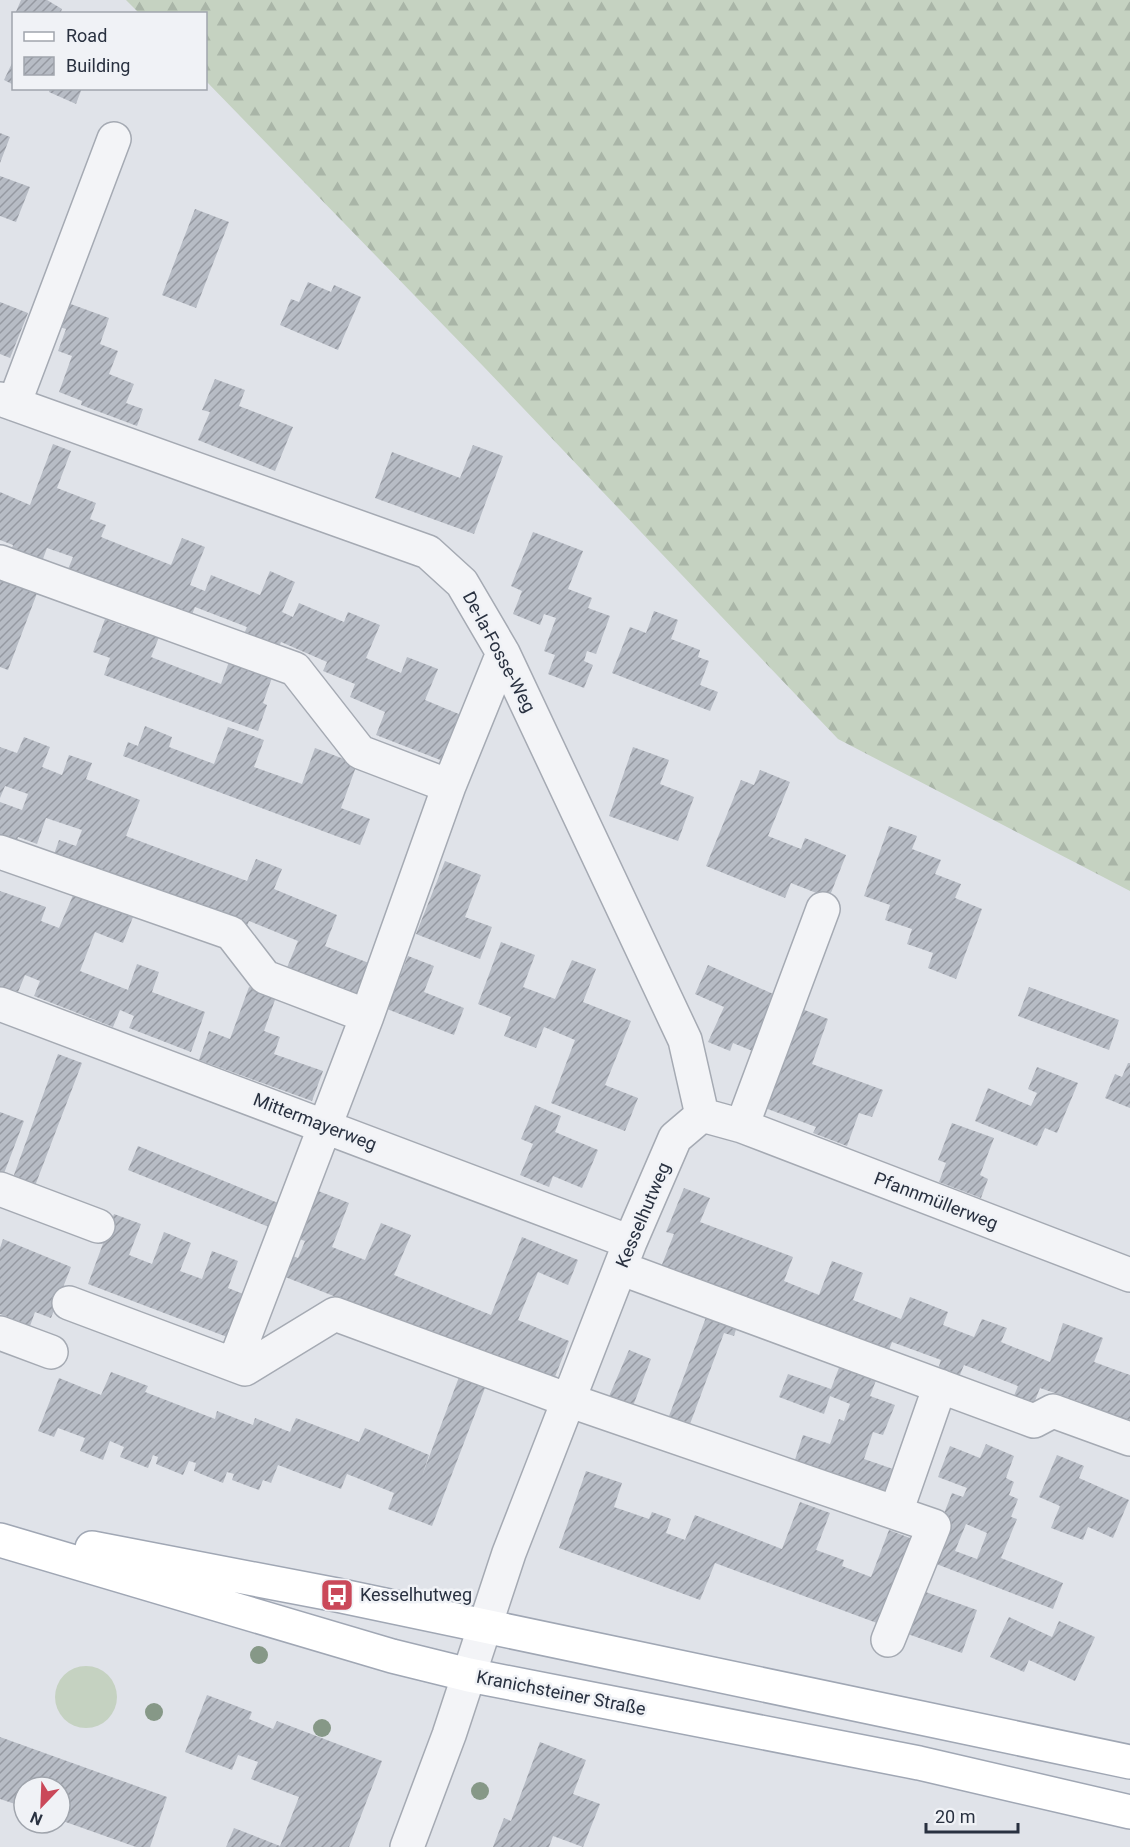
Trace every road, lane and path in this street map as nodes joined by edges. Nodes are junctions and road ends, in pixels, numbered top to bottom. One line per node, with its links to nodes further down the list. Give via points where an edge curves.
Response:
1 (114, 139): 2 (street)
2 (7, 402): 4 (street, De-la-Fosse-Weg, via 428,552 462,583)
3 (0, 562): 5 (street, via 295,669 360,752)
4 (503, 653): 5 (street); 10 (street, De-la-Fosse-Weg, via 685,1040)
5 (449, 786): 9 (street)
6 (0, 852): 9 (street, via 231,933 265,976)
7 (823, 909): 12 (street)
8 (0, 1004): 11 (street, Mittermayerweg)
9 (367, 1016): 11 (street)
10 (702, 1115): 12 (street, Pfannmüllerweg); 15 (street, Kesselhutweg, via 675,1138)
11 (326, 1125): 15 (street, Mittermayerweg); 20 (street)
12 (742, 1126): 16 (street, Pfannmüllerweg)
13 (0, 1189): 14 (street)
14 (98, 1226)
15 (625, 1255): 21 (street, Mittermayerweg); 22 (street, Kesselhutweg)
16 (1130, 1275)
17 (69, 1303): 20 (street)
18 (0, 1333): 19 (street)
19 (51, 1352)
20 (234, 1364): 22 (street, via 245,1369 335,1314)
21 (940, 1386): 23 (street, Mittermayerweg, via 1034,1421 1053,1411); 24 (street)
22 (568, 1400): 24 (street); 27 (street, Kesselhutweg)
23 (1130, 1438)
24 (896, 1512): 28 (street, via 934,1526)
25 (0, 1531): 27 (main road)
26 (0, 1540): 29 (main road, Kranichsteiner Straße, via 392,1656)
27 (483, 1627): 29 (street, Kesselhutweg); 30 (main road)
28 (888, 1641)
29 (469, 1675): 31 (main road, Kranichsteiner Straße, via 919,1763); 32 (street, Kesselhutweg)
30 (1130, 1762)
31 (1130, 1812)
32 (407, 1847)

